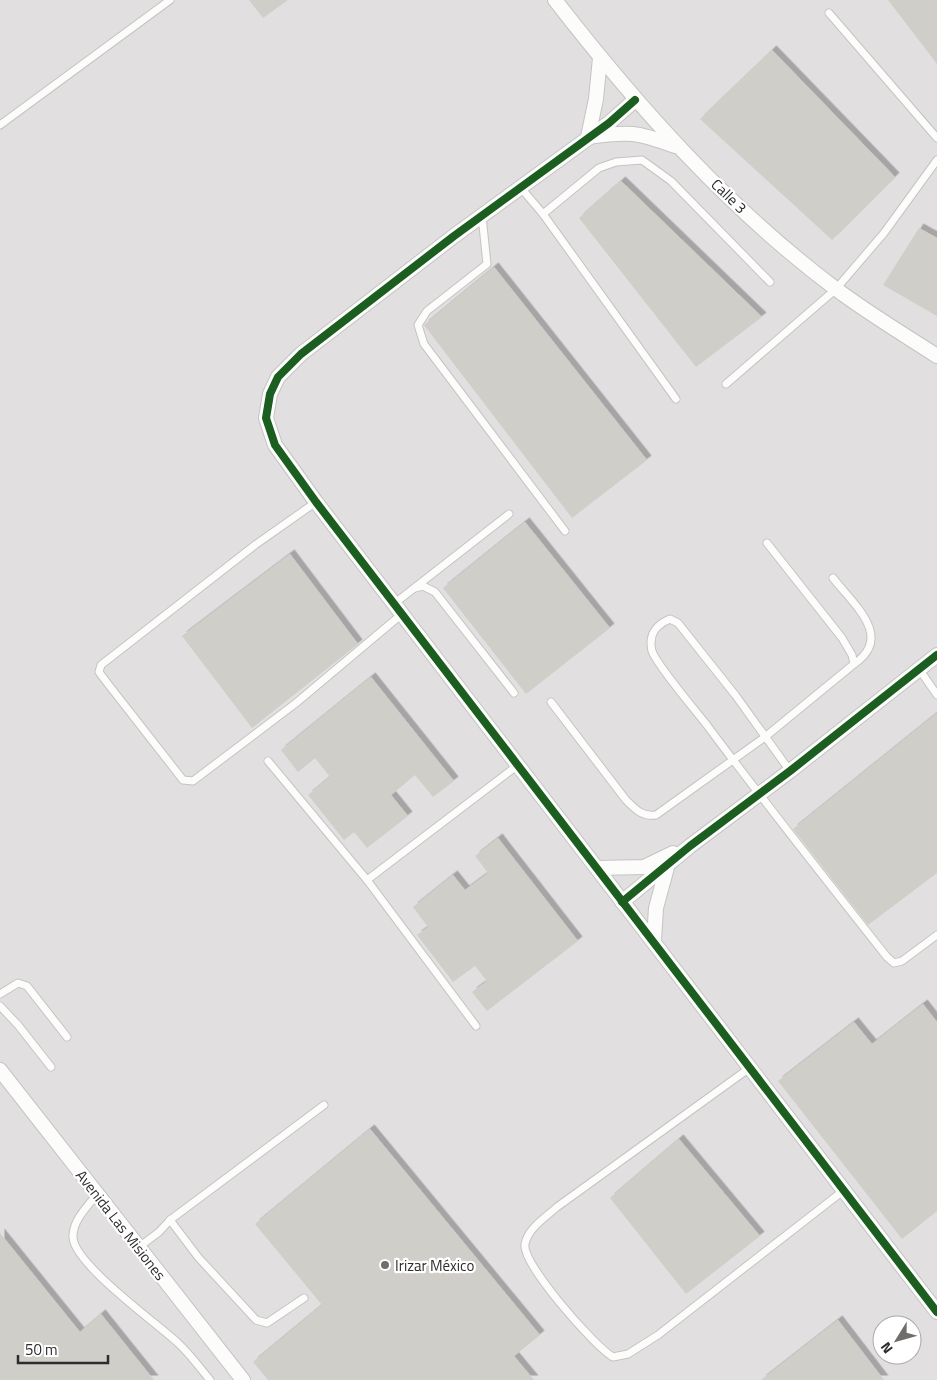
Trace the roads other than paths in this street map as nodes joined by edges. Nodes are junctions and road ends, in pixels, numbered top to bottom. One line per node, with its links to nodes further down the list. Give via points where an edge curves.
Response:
1 (170, 0): 6 (lane)
2 (556, 0): 4 (street, Calle 3)
3 (829, 13): 8 (lane)
4 (600, 58): 5 (street, Calle 3); 7 (street)
5 (635, 100): 7 (street); 9 (street, Calle 3)
6 (0, 125)
7 (588, 137): 9 (street, via 622,132 642,134); 11 (street)
8 (937, 138)
9 (678, 147): 15 (street, Calle 3, via 763,229)
10 (937, 160): 15 (lane, via 884,233)
11 (521, 188): 12 (lane); 13 (street)
12 (543, 214): 14 (lane, via 599,168 616,162 642,160 671,180); 18 (lane)
13 (482, 216): 19 (street, via 301,354 278,377 270,394 266,418 275,445); 21 (lane, via 488,264 427,311 418,325 424,344)
14 (770, 282)
15 (836, 289): 16 (street, Calle 3); 17 (lane)
16 (937, 356)
17 (726, 384)
18 (676, 399)
19 (316, 502): 25 (street); 25 (lane, via 100,665 99,672 183,780 193,781 288,709)
20 (509, 514): 24 (lane)
21 (565, 531)
22 (767, 542): 27 (lane, via 842,638)
23 (833, 578): 27 (lane, via 869,626 873,637 864,658)
24 (415, 588): 25 (lane); 29 (lane, via 423,586 435,592)
25 (399, 608): 35 (street)
26 (937, 655): 28 (street)
27 (854, 664): 32 (lane)
28 (918, 669): 30 (lane); 36 (street)
29 (514, 693)
30 (937, 695)
31 (551, 702): 33 (lane, via 626,800 648,816 656,815)
32 (765, 736): 33 (lane); 33 (lane, via 678,623 670,619 662,622 651,634 652,652); 36 (lane)
33 (732, 759): 37 (lane)
34 (268, 761): 41 (lane)
35 (518, 765): 40 (street); 41 (lane)
36 (790, 772): 37 (street)
37 (758, 794): 38 (street); 43 (lane, via 894,963 902,961)
38 (690, 846): 39 (street); 40 (street, via 644,866)
39 (668, 864): 42 (street); 44 (street, via 656,908)
40 (598, 868): 42 (street)
41 (367, 880): 47 (lane)
42 (622, 902): 44 (street)
43 (937, 935)
44 (654, 940): 50 (street)
45 (0, 994): 48 (lane, via 18,983 26,986)
46 (0, 1006): 49 (lane)
47 (476, 1026)
48 (67, 1037)
49 (51, 1067)
50 (751, 1067): 53 (street); 53 (lane, via 565,1201 530,1232 524,1245 527,1257 560,1303 602,1351 613,1357 628,1354 658,1335)
51 (0, 1070): 54 (street, Avenida Las Misiones)
52 (324, 1105): 55 (lane)
53 (843, 1191): 58 (street)
54 (97, 1194): 56 (street, Avenida Las Misiones); 59 (lane, via 74,1229 72,1238 80,1253 126,1301 178,1343)
55 (170, 1220): 56 (lane); 57 (lane, via 198,1257 256,1320 267,1322)
56 (138, 1247): 60 (street, Avenida Las Misiones)
57 (304, 1298)
58 (937, 1312)
59 (210, 1380)
60 (243, 1380)

